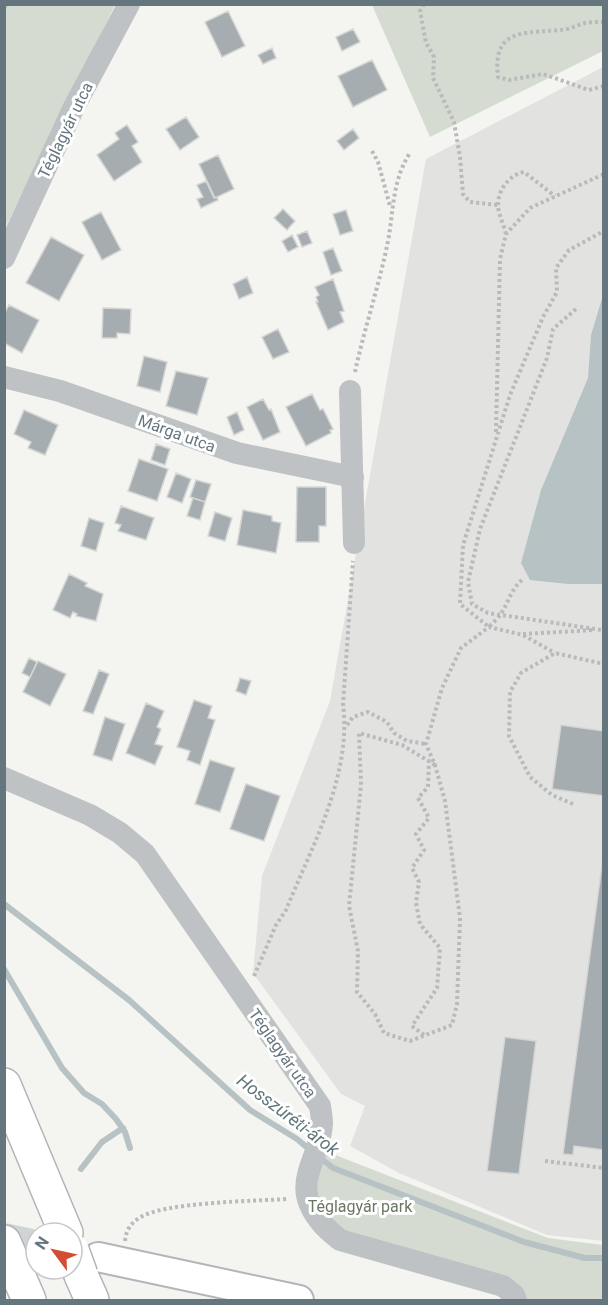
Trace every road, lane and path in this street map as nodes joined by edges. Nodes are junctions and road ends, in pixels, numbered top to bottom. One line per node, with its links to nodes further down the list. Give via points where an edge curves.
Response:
1 (129, 4): 13 (street, Téglagyár utca, via 74,107)
2 (424, 4): 9 (path, via 420,10 426,43 434,57 433,78 454,122 463,194 470,202)
3 (603, 22): 4 (path, via 514,36 504,42 496,64 498,77 509,80 543,74 589,90)
4 (603, 86)
5 (372, 152): 10 (path)
6 (410, 153): 10 (path, via 396,182)
7 (603, 174): 8 (path)
8 (555, 196): 9 (path, via 524,172 506,182); 12 (path, via 530,208)
9 (498, 205): 12 (path)
10 (392, 210): 16 (path, via 387,246)
11 (603, 231): 17 (path, via 569,250 556,268 557,292 510,395)
12 (506, 234): 17 (path, via 500,259)
13 (4, 258)
14 (576, 309): 21 (path, via 553,329 547,358 480,529 468,582 472,604)
15 (4, 377): 18 (street, Márga utca, via 60,390 237,453)
16 (351, 391): 18 (street)
17 (496, 439): 22 (path, via 463,545 460,604)
18 (353, 477): 19 (street)
19 (354, 543): 27 (path, via 343,704)
20 (522, 580): 21 (path)
21 (501, 614): 22 (path); 23 (path)
22 (489, 627): 24 (path); 28 (path, via 461,648 442,688)
23 (603, 630): 24 (path)
24 (523, 634): 25 (path)
25 (555, 654): 26 (path); 32 (path, via 521,673 510,692 509,736 530,777 552,795)
26 (603, 664)
27 (346, 725): 28 (path, via 353,717 368,712 387,722 394,733 407,741); 33 (path, via 329,807 286,910)
28 (426, 744): 30 (path)
29 (429, 762): 30 (path); 34 (path, via 428,787 418,798 429,818 416,834 424,850 412,868 419,882 416,903 420,924 440,948 437,988 412,1026); 34 (path, via 402,745 359,733 360,785 349,906 358,951 357,992 384,1033 410,1041)
30 (435, 765): 34 (path, via 445,801 460,918 457,1004 452,1025)
31 (4, 778): 33 (street, Téglagyár utca, via 90,815 145,854)
32 (573, 804)
33 (243, 995): 38 (street, Téglagyár utca, via 320,1106 322,1126 308,1173)
34 (424, 1036)
35 (4, 1085): 39 (highway)
36 (544, 1161): 37 (path)
37 (603, 1168)
38 (308, 1197): 40 (path, via 171,1208 140,1217); 45 (street, Téglagyár utca, via 320,1222 340,1240 503,1286)
39 (63, 1221)
40 (126, 1230)
41 (8, 1251): 43 (highway)
42 (84, 1259): 44 (main road)
43 (29, 1300)
44 (299, 1300)
45 (516, 1300)

